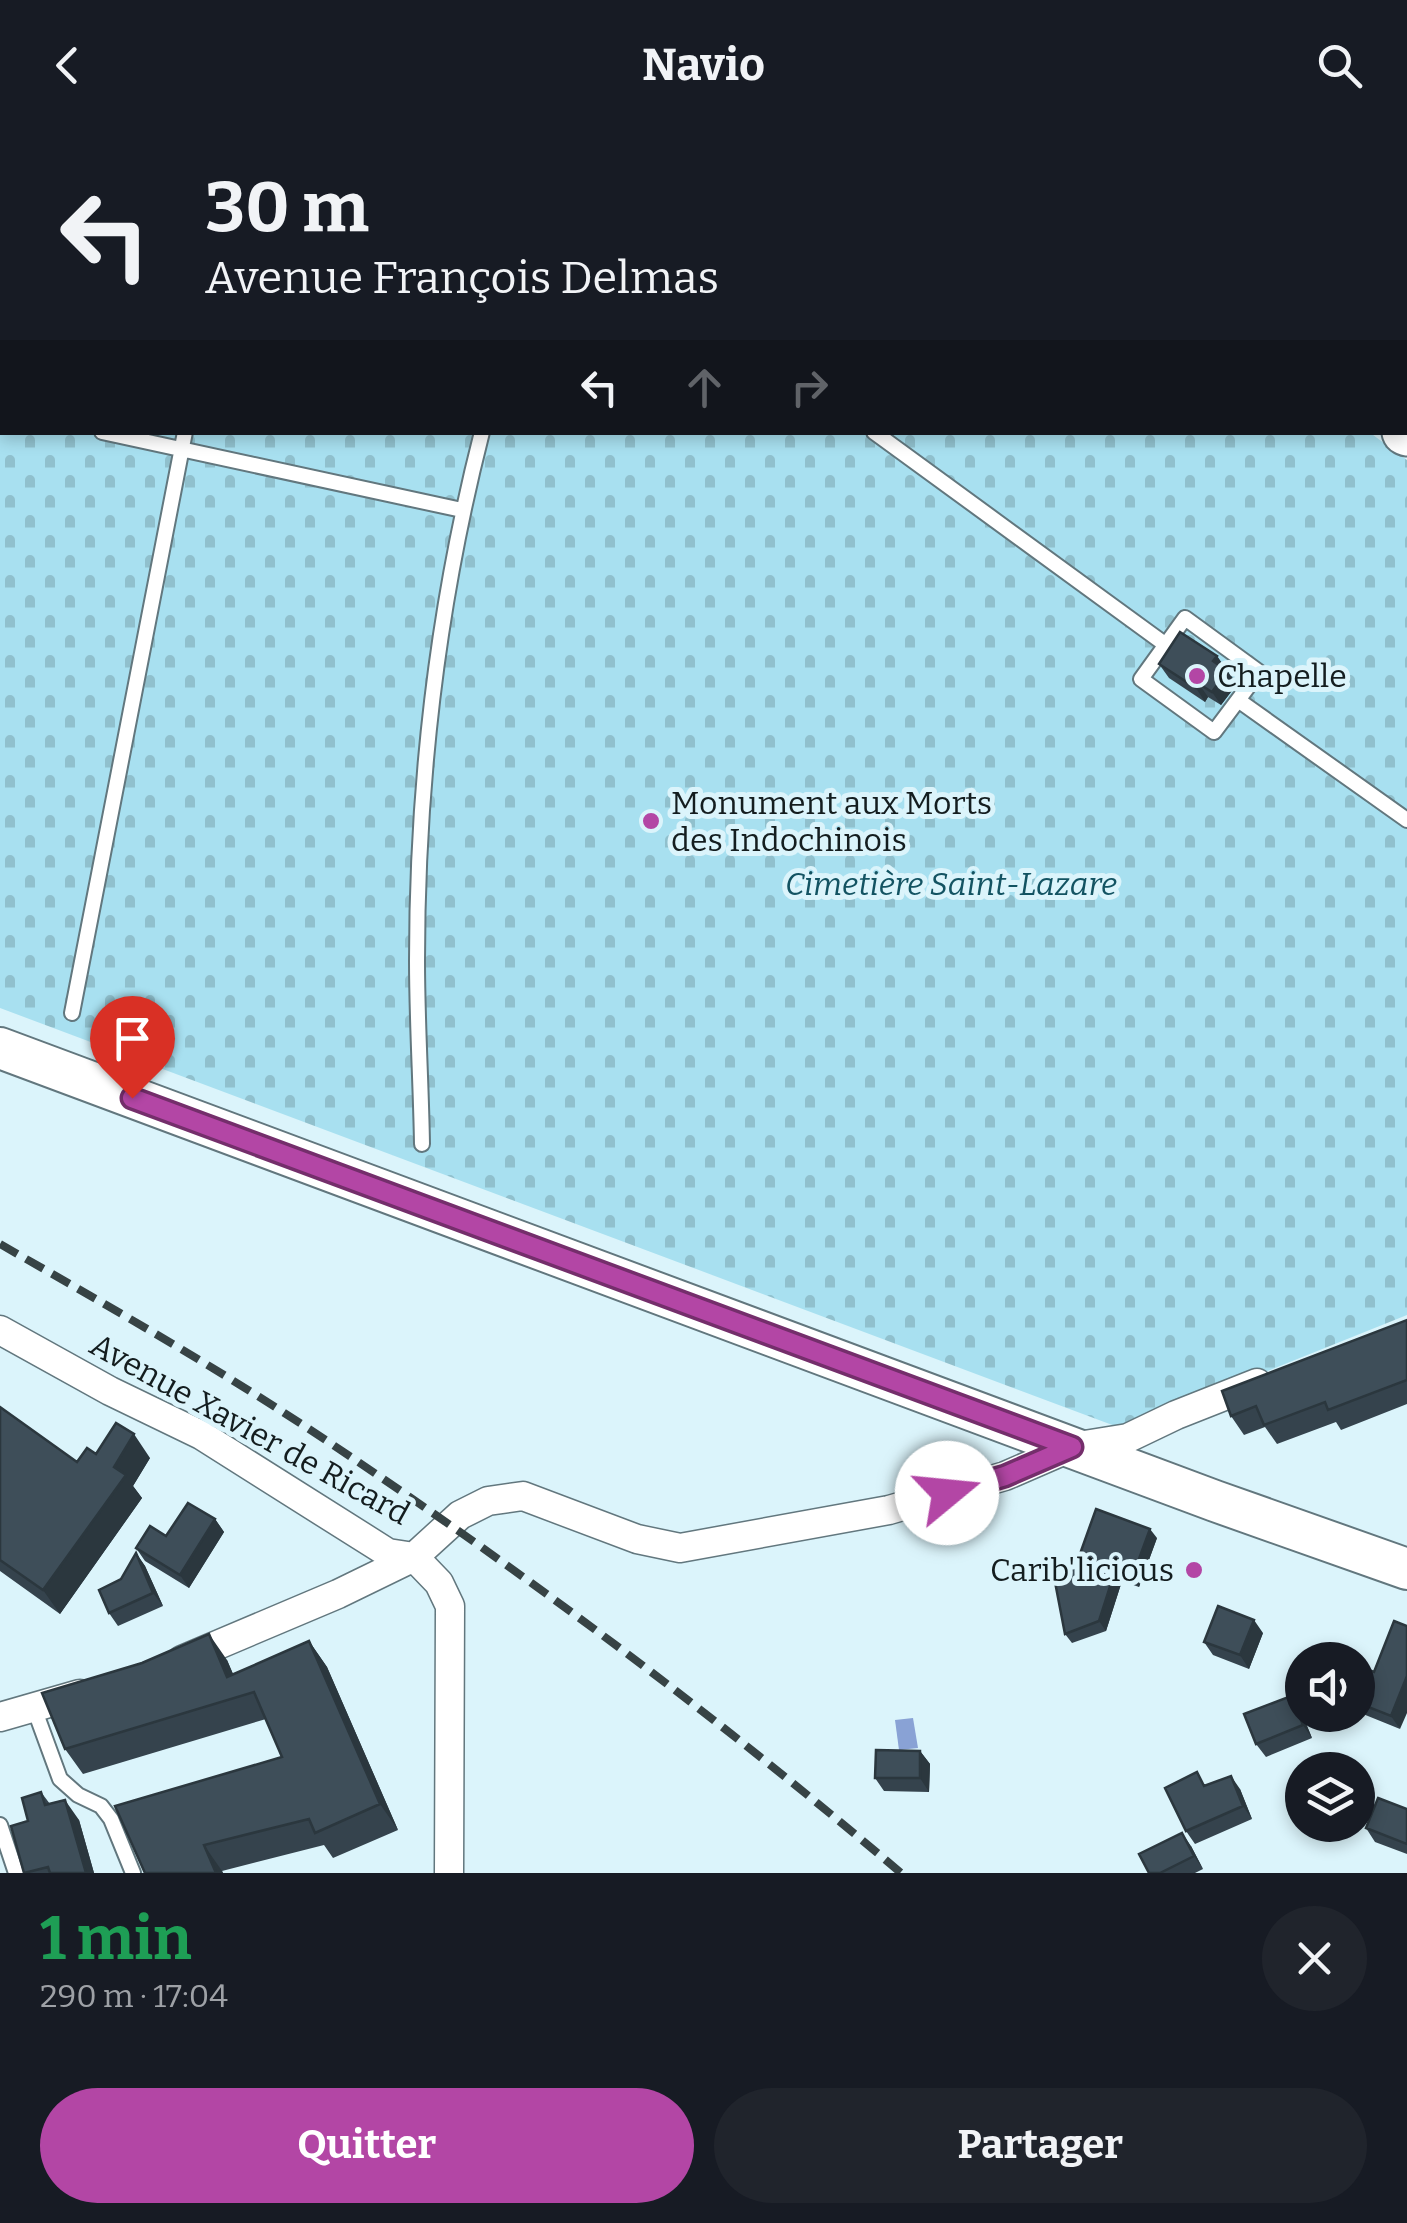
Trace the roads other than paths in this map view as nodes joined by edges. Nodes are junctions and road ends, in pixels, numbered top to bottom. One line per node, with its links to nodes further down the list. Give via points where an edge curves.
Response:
1 (133, 435): 4 (lane)
2 (481, 435): 5 (lane)
3 (878, 435): 6 (lane)
4 (184, 440): 5 (lane); 9 (lane)
5 (462, 510): 11 (lane, via 425,780 417,960)
6 (1166, 645): 7 (lane, via 1186,618 1258,672); 7 (lane, via 1141,679 1214,732)
7 (1238, 700): 8 (lane)
8 (1407, 820)
9 (72, 1014)
10 (0, 1048): 14 (main road)
11 (422, 1144)
12 (0, 1330): 15 (street, Avenue Xavier de Ricard, via 200,1435 388,1553)
13 (1281, 1373): 14 (street, via 1128,1438)
14 (1072, 1447): 15 (street, via 1005,1476 889,1510 680,1548 637,1539 524,1496 488,1500 460,1515); 16 (main road)
15 (414, 1557): 17 (street); 24 (street, via 450,1606)
16 (1407, 1568)
17 (155, 1671)
18 (103, 1687): 19 (street)
19 (34, 1708): 20 (street); 23 (lane, via 60,1779 101,1806)
20 (0, 1716)
21 (0, 1824): 22 (lane)
22 (16, 1873)
23 (133, 1873)
24 (448, 1873)

